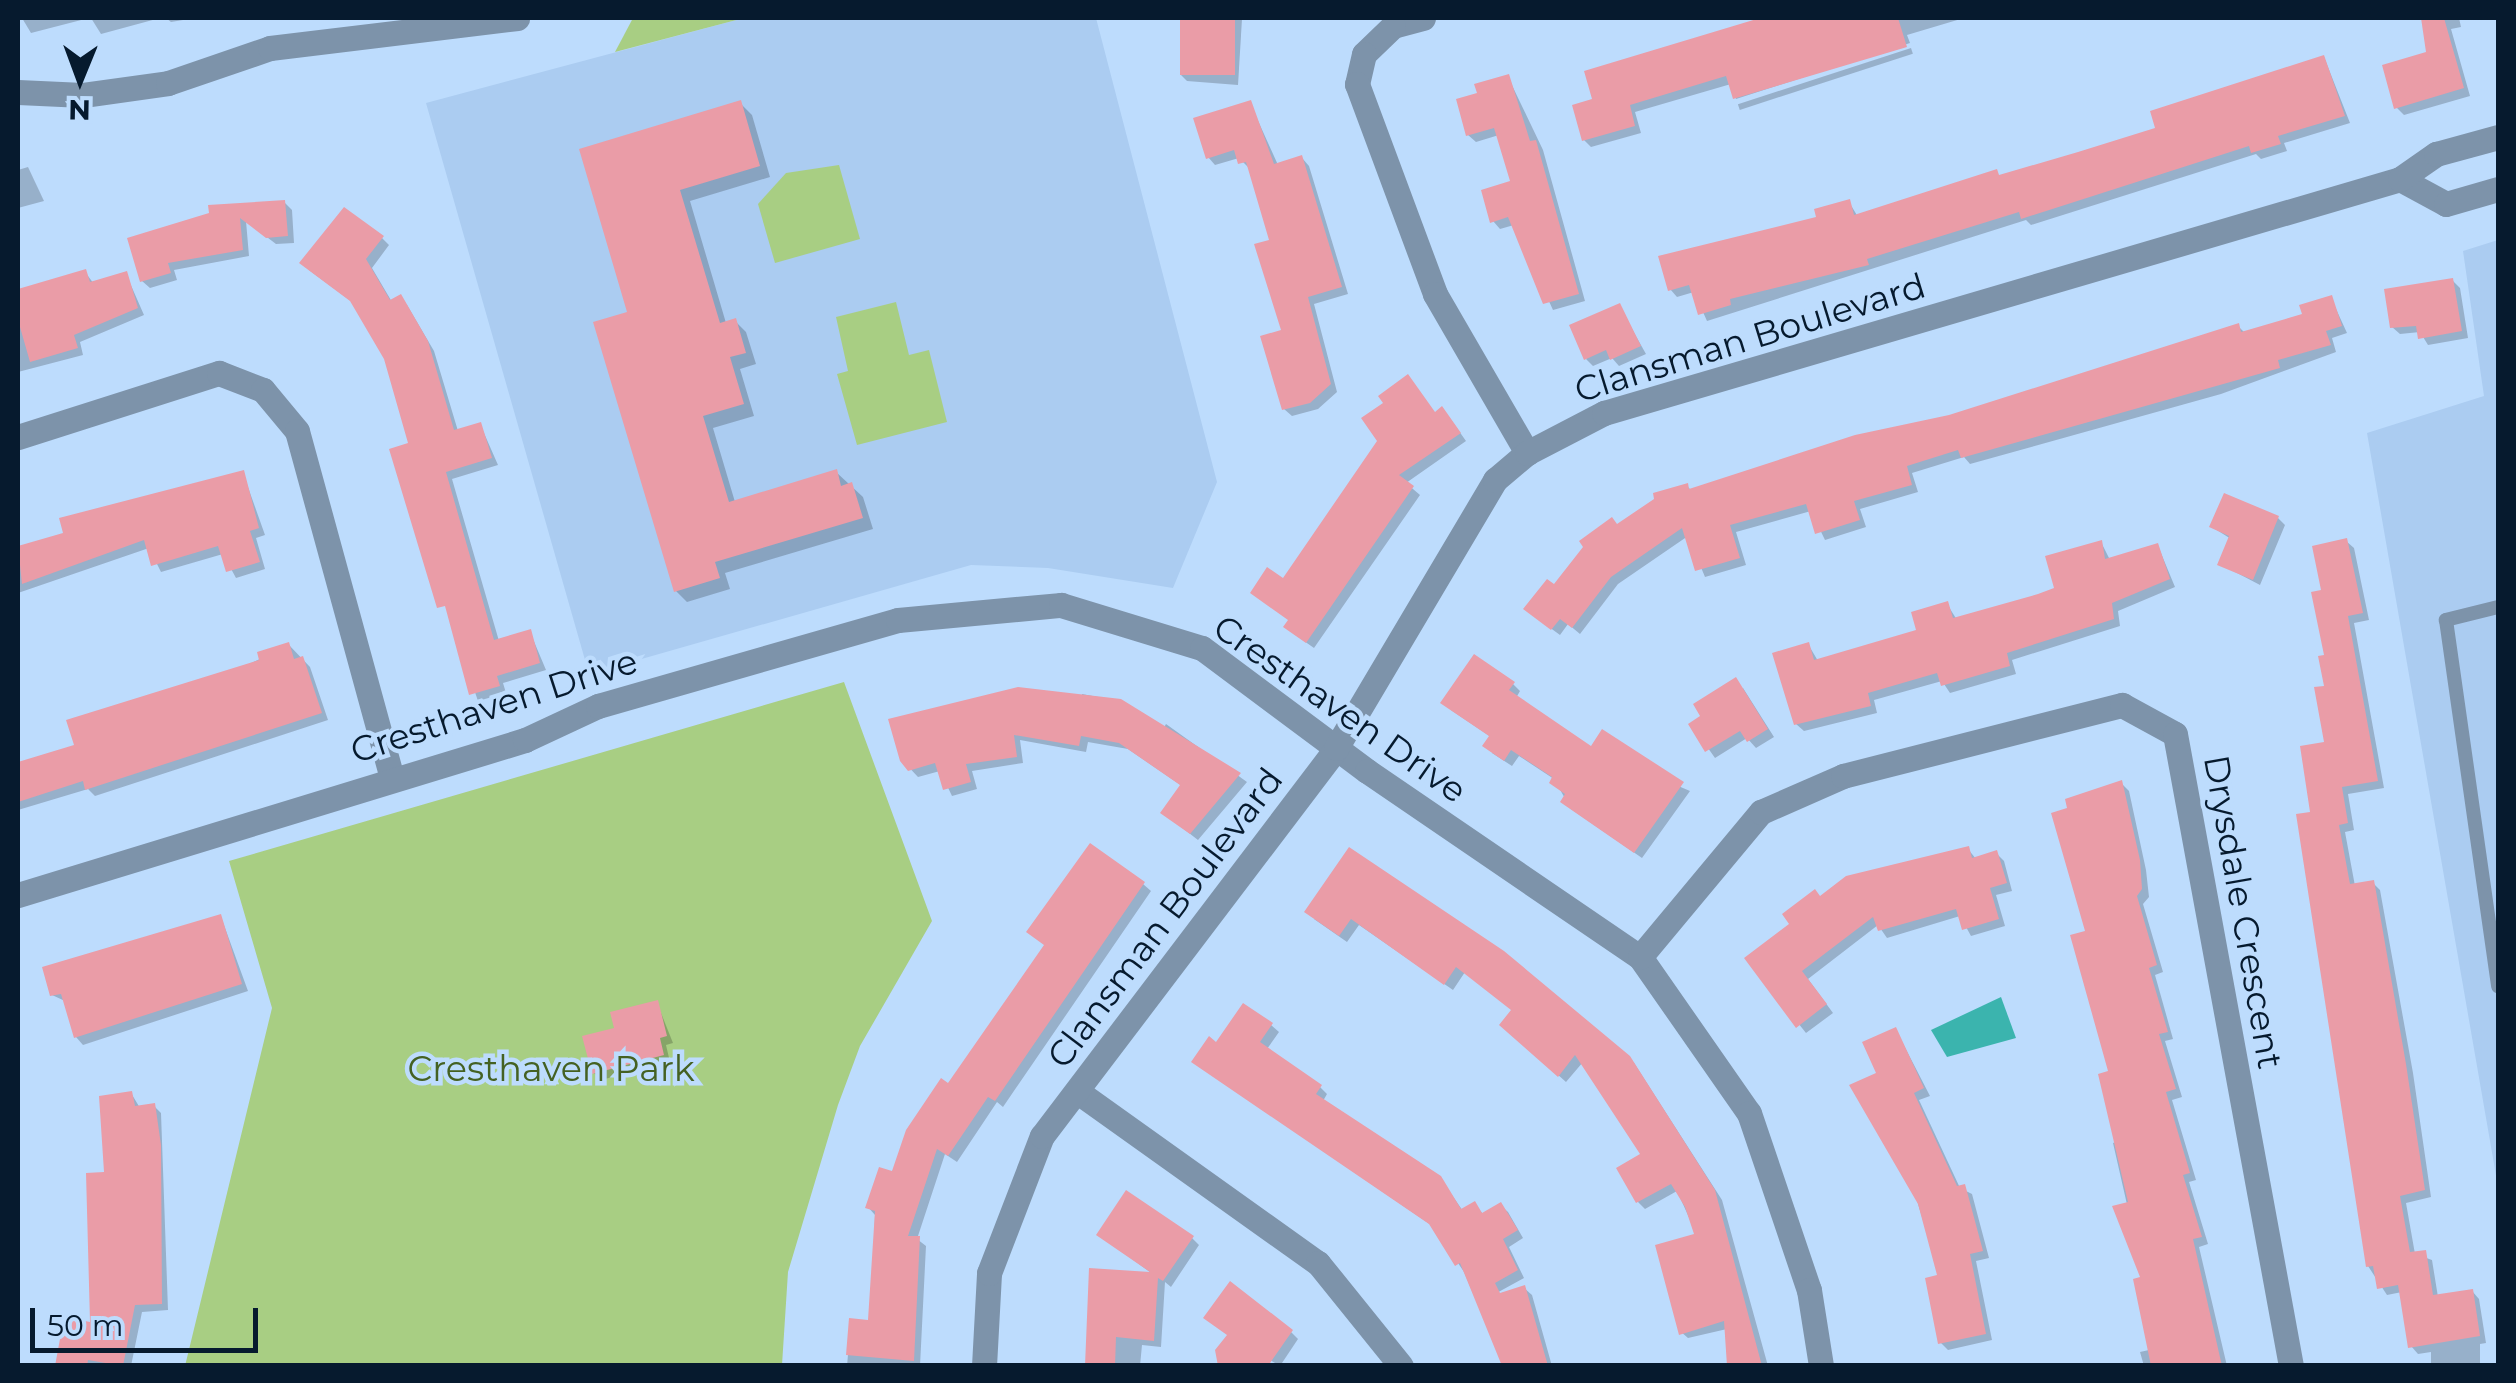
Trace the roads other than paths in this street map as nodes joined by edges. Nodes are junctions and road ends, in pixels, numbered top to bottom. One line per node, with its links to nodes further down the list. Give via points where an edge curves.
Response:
1 (517, 18): 3 (street, via 270,48 168,83 83,94)
2 (1423, 18): 8 (street, via 1393,26 1364,54 1357,84 1435,294)
3 (18, 92)
4 (2498, 137): 5 (street, Clansman Boulevard, via 2436,154)
5 (2400, 179): 6 (street, via 2446,204); 8 (street, Clansman Boulevard, via 1604,413)
6 (2498, 189)
7 (18, 438): 11 (street, via 219,373 262,390 297,431)
8 (1527, 452): 10 (street, Clansman Boulevard, via 1495,480)
9 (2498, 606): 14 (lane, via 2446,620)
10 (1336, 748): 11 (street, Cresthaven Drive, via 1202,648 1061,605 898,620 598,706 526,740); 13 (street, Cresthaven Drive); 15 (street, Clansman Boulevard)
11 (392, 778): 12 (street, Cresthaven Drive)
12 (18, 894)
13 (1640, 957): 18 (street, Cresthaven Drive, via 1749,1113 1809,1290); 19 (street, Drysdale Crescent, via 1760,812 1843,776 2122,706 2175,734)
14 (2498, 986)
15 (1078, 1092): 16 (street, Clansman Boulevard, via 1042,1136 989,1273); 17 (street, via 1318,1263)
16 (984, 1366)
17 (1401, 1366)
18 (1820, 1366)
19 (2291, 1366)

